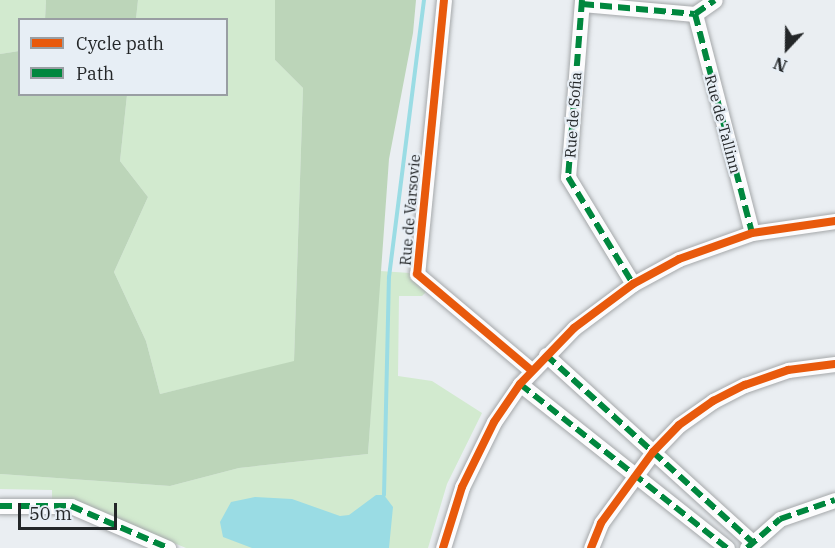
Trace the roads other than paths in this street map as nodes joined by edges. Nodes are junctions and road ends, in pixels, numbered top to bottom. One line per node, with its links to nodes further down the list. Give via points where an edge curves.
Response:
1 (444, 0): 10 (street, Rue de Varsovie, via 417,274)
2 (715, 0): 4 (street)
3 (582, 2): 4 (street); 7 (street, Rue de Sofia, via 568,177)
4 (695, 14): 6 (street, Rue de Tallinn)
5 (835, 221): 6 (street)
6 (752, 233): 7 (street, via 679,259)
7 (633, 284): 8 (street, via 574,328)
8 (546, 355): 10 (street); 12 (street)
9 (835, 364): 12 (street, via 788,370 712,401)
10 (532, 371): 11 (street)
11 (520, 384): 13 (street); 18 (street, via 477,454)
12 (653, 452): 13 (street); 16 (street)
13 (636, 476): 19 (street, via 601,523); 20 (street)
14 (835, 500): 16 (street, via 817,503 780,519)
15 (0, 506): 17 (street, via 71,506)
16 (749, 545)
17 (168, 548)
18 (443, 548)
19 (591, 548)
20 (727, 548)

